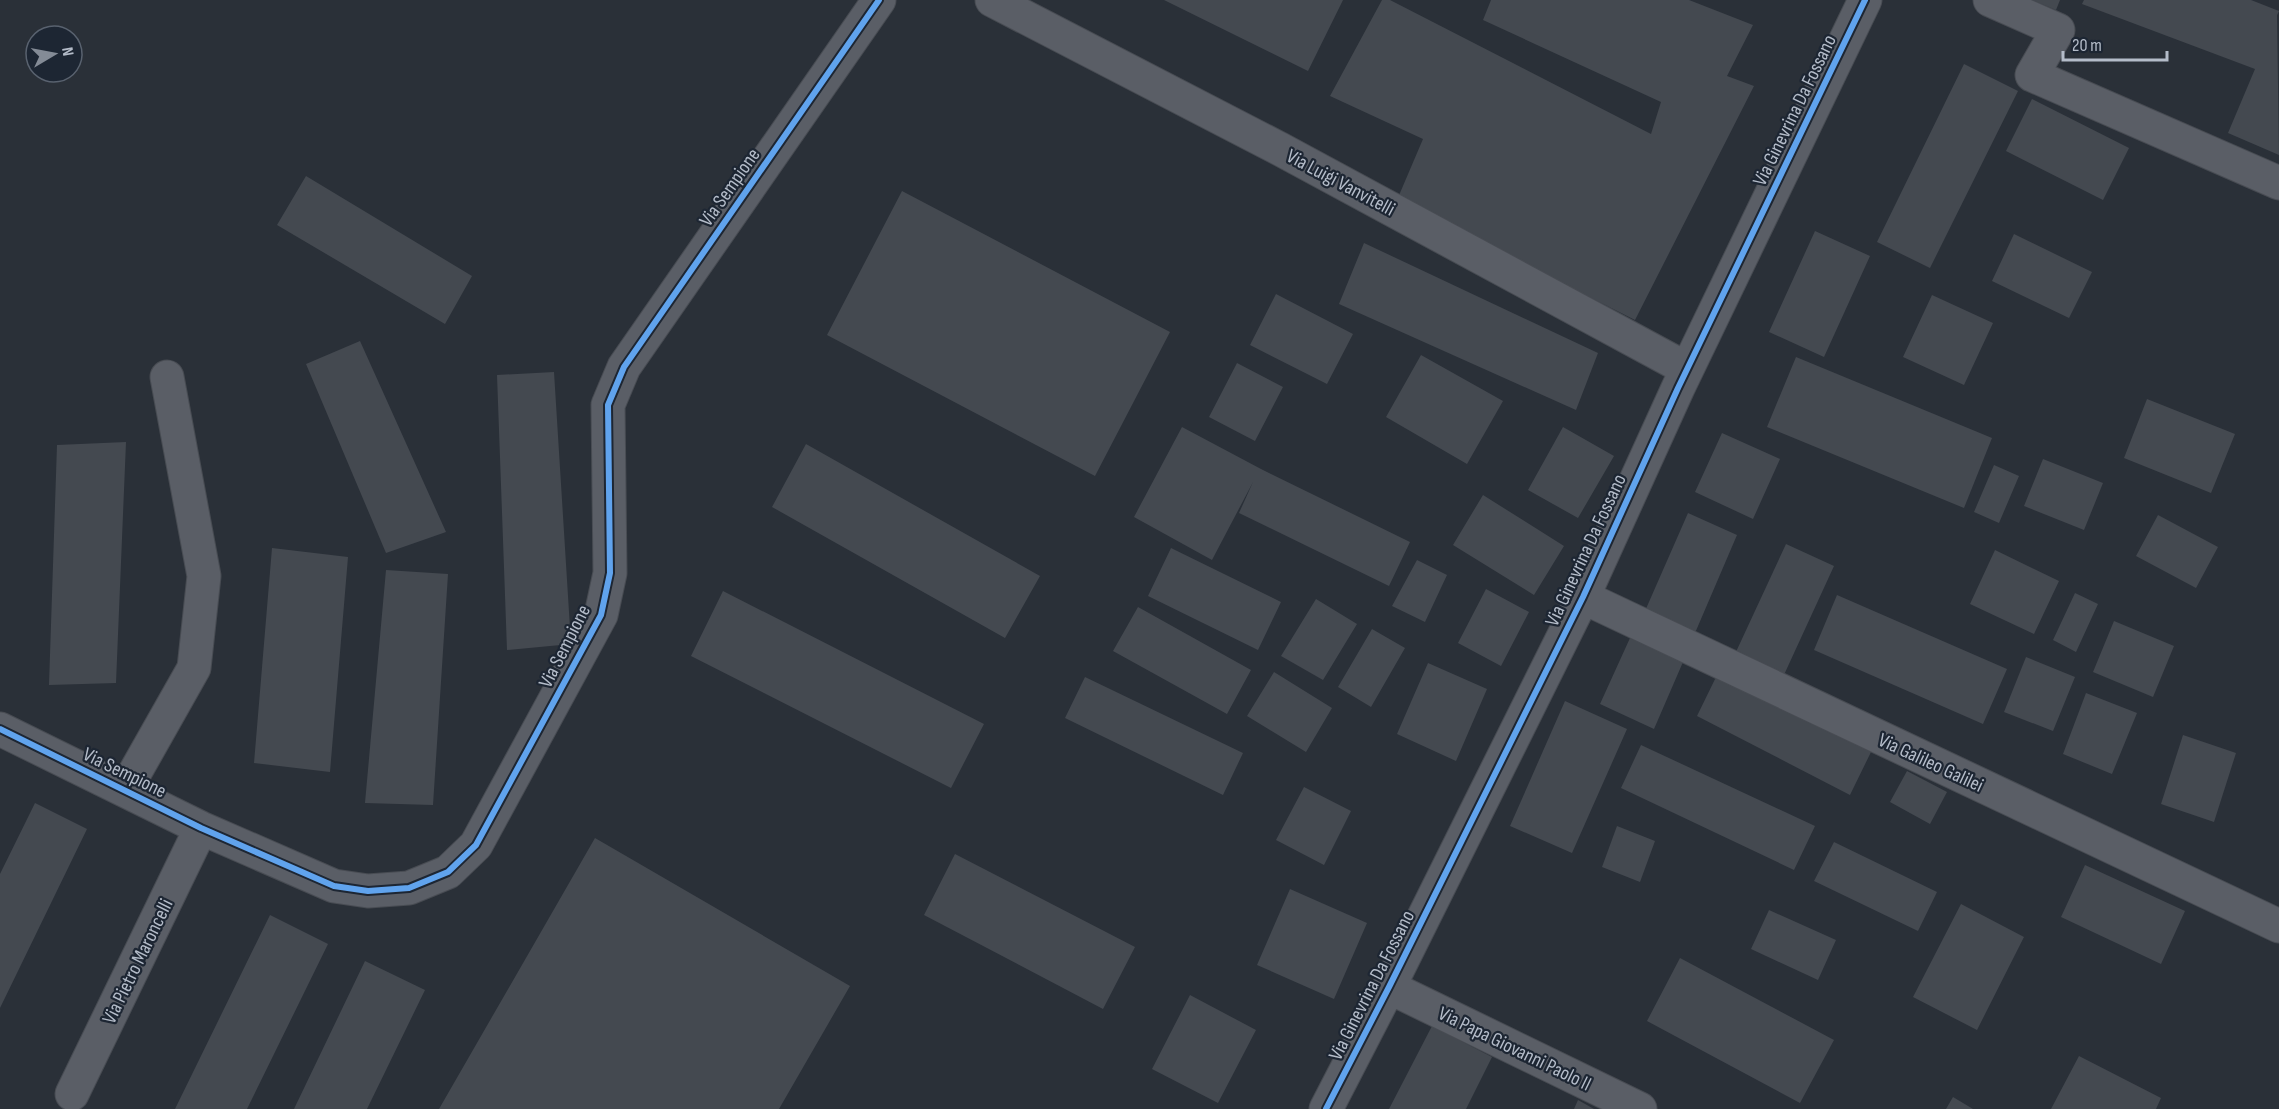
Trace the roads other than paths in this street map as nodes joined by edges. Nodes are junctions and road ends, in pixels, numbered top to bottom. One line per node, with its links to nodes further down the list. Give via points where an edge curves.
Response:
1 (879, 0): 11 (street, Via Sempione, via 624,367 608,405 610,573 601,615 476,845 448,872 409,888 368,891 334,886)
2 (992, 0): 6 (street, Via Luigi Vanvitelli)
3 (1865, 0): 6 (street, Via Ginevrina Da Fossano)
4 (1990, 0): 5 (street, via 2058,30 2032,75)
5 (2279, 183)
6 (1687, 369): 8 (street, Via Ginevrina Da Fossano)
7 (167, 377): 10 (street, via 204,576 194,668)
8 (1583, 597): 12 (street, Via Galileo Galilei); 13 (street, Via Ginevrina Da Fossano)
9 (0, 729): 10 (street, Via Sempione)
10 (125, 790): 11 (street, Via Sempione)
11 (201, 828): 14 (street, Via Pietro Maroncelli)
12 (2279, 926)
13 (1389, 987): 15 (street, Via Ginevrina Da Fossano); 16 (street, Via Papa Giovanni Paolo II)
14 (72, 1094)
15 (1326, 1109)
16 (1640, 1109)

